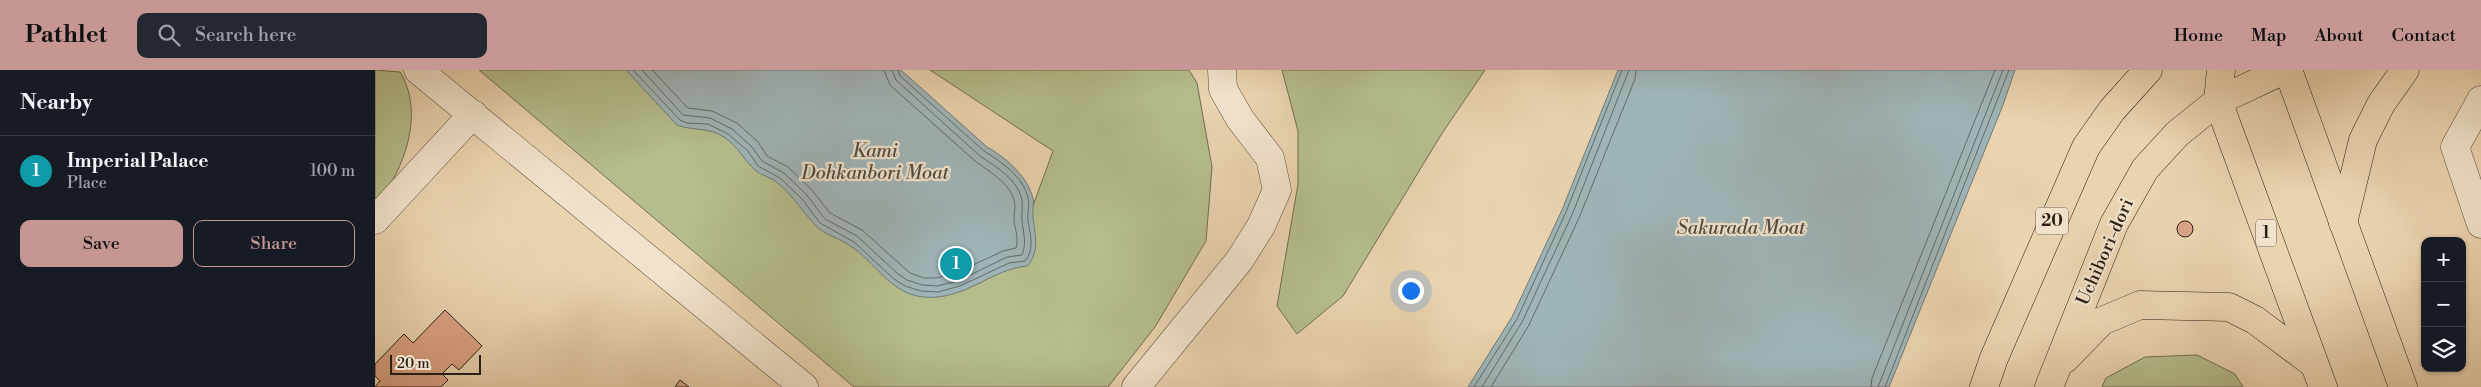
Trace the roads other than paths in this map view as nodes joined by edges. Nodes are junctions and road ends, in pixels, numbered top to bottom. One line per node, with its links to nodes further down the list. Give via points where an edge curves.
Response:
1 (418, 70): 9 (lane)
2 (1222, 70): 17 (lane, via 1223,89 1240,119 1270,158 1277,190 1261,226 1239,261)
3 (2221, 70): 8 (highway, 1)
4 (2286, 70): 8 (highway, Uchibori-dori); 12 (highway)
5 (2405, 70): 12 (highway, via 2381,104 2363,140)
6 (2145, 71): 18 (highway, 20, via 2112,110 2079,159)
7 (2481, 100): 10 (lane, via 2455,147)
8 (2217, 101): 14 (highway, 1); 15 (highway, Uchibori-dori, via 2177,134 2145,169 2114,224)
9 (473, 114): 11 (lane); 16 (lane)
10 (2476, 193): 13 (lane)
11 (375, 220)
12 (2343, 222): 19 (highway)
13 (2481, 224)
14 (2318, 376): 15 (highway, via 2255,320 2229,307 2140,305 2102,321)
15 (2052, 378)
16 (804, 387)
17 (1136, 387)
18 (1984, 387)
19 (2403, 387)

